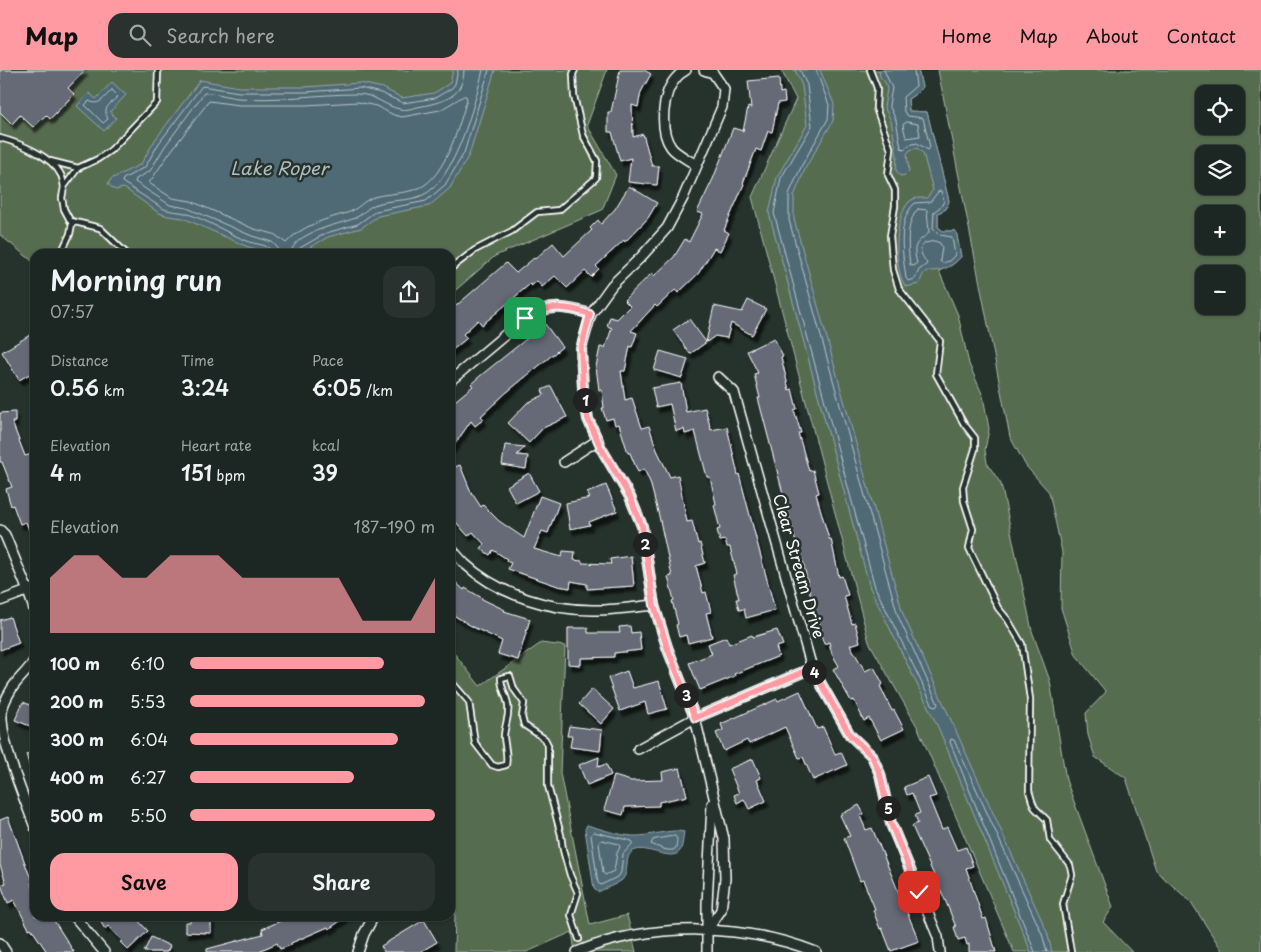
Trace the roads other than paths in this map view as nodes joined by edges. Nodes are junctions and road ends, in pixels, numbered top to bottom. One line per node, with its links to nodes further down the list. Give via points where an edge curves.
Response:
1 (158, 70): 9 (lane, via 156,102 111,150 98,160)
2 (575, 70): 14 (lane, via 574,96 583,135 597,161 596,178 558,210 538,212)
3 (686, 70): 8 (street, via 676,77 668,92 663,113 664,131 671,148)
4 (704, 70): 8 (street, via 713,73 724,89 722,108)
5 (870, 70): 45 (lane, via 877,88 876,108 891,150 888,175 895,190 890,236 893,270 899,289 940,341 936,374 975,438 975,449 963,487 973,529 969,548 998,608 1022,644 1030,700 1029,791 1035,808 1047,820 1050,840 1070,865 1072,875 1063,904)
6 (0, 138): 7 (lane, via 18,142)
7 (50, 161): 9 (lane); 10 (lane, via 61,175)
8 (696, 165): 15 (street, via 667,228 612,285)
9 (78, 168): 10 (lane)
10 (64, 187): 11 (lane, via 64,209)
11 (71, 221): 12 (lane); 13 (lane, via 100,228)
12 (65, 249)
13 (122, 249)
14 (455, 265)
15 (590, 314): 16 (street, via 568,307 536,311); 18 (street, via 581,349 583,388 588,419)
16 (455, 377)
17 (718, 377): 27 (street, Clear Stream Drive, via 734,392)
18 (598, 440): 19 (street); 25 (street, via 630,497 642,526)
19 (564, 462)
20 (0, 530): 22 (street)
21 (455, 553): 25 (street, via 492,583 526,598 562,608 596,610)
22 (30, 587)
23 (30, 589): 24 (street)
24 (0, 601)
25 (654, 605): 29 (street)
26 (30, 668): 32 (street, via 11,689 2,711 7,755)
27 (812, 668): 29 (street); 44 (street, Clear Stream Drive, via 850,735 872,756 880,774 891,824 938,937)
28 (455, 686): 36 (lane, via 469,702 475,743 492,765 506,765 508,756 504,738 508,704 501,684 501,678 505,676 510,676 524,703 524,725 545,739 548,746 548,786 570,875 578,893 571,915)
29 (695, 718): 30 (street); 31 (street)
30 (638, 749)
31 (713, 794): 35 (street); 35 (street, via 724,838 725,879 721,910)
32 (30, 814)
33 (78, 921): 40 (street)
34 (371, 921): 41 (street)
35 (708, 929): 38 (street, via 650,932 597,944); 42 (street); 43 (street, via 756,936)
36 (579, 939)
37 (0, 943): 39 (street)
38 (582, 951)
39 (6, 952)
40 (104, 952)
41 (358, 952)
42 (707, 952)
43 (816, 952)
44 (940, 952)
45 (1071, 952)

